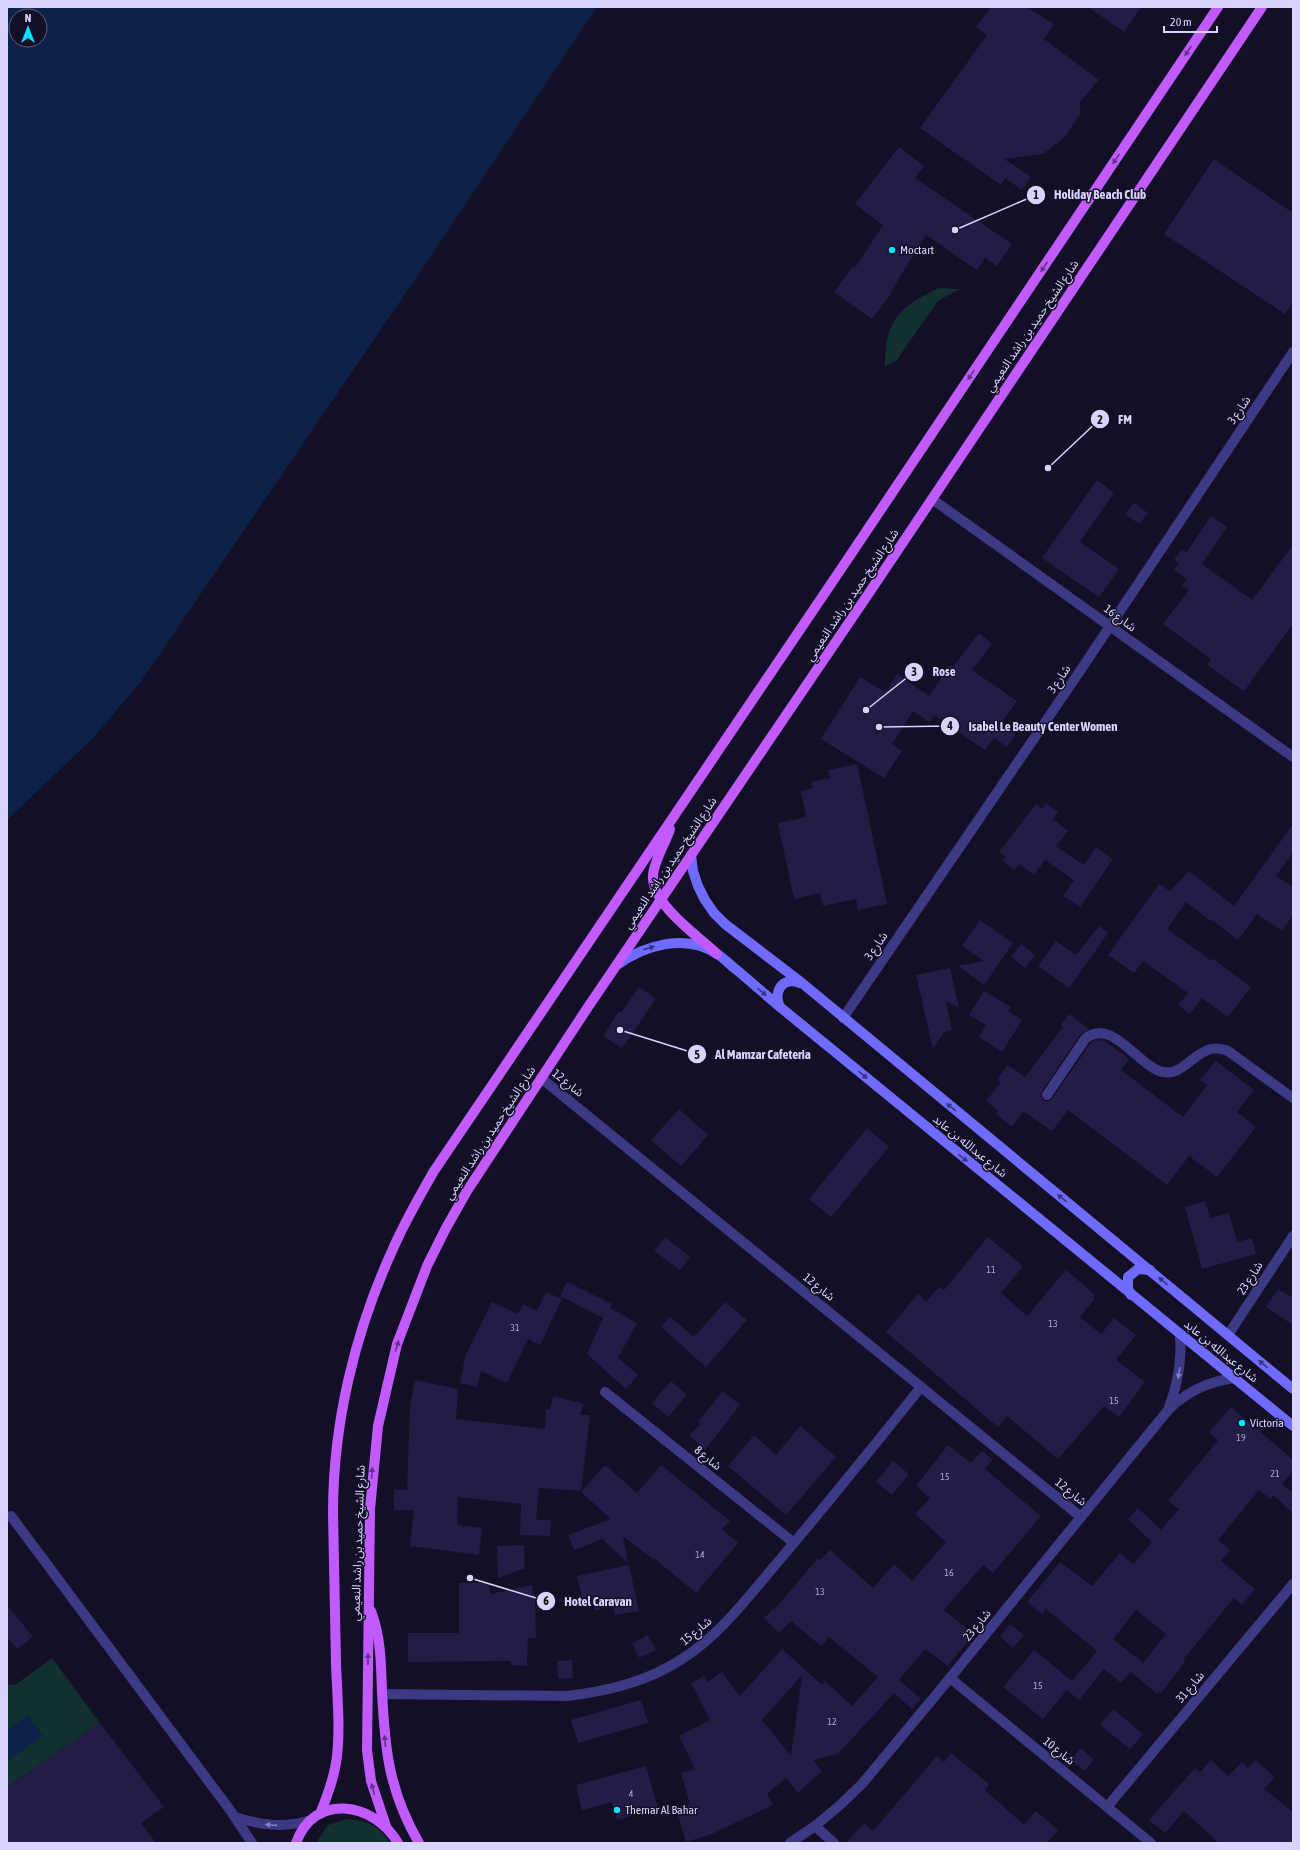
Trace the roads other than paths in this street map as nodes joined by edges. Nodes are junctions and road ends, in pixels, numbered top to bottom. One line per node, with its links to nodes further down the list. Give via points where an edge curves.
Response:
1 (1218, 7): 7 (main road, شارع الشيخ حميد بن راشد النعيمي, one-way to 7)
2 (1262, 7): 4 (main road, شارع الشيخ حميد بن راشد النعيمي)
3 (1292, 356): 5 (street, شارع 3)
4 (932, 499): 5 (street, شارع 16); 8 (main road, شارع الشيخ حميد بن راشد النعيمي)
5 (1110, 626): 6 (street, شارع 16); 14 (street, شارع 3)
6 (1293, 757)
7 (673, 817): 9 (main road, via 654,873 656,892); 37 (main road, شارع الشيخ حميد بن راشد النعيمي, via 434,1171 395,1243 360,1334 349,1377 336,1465 334,1510 337,1747 332,1781)
8 (691, 855): 9 (main road, شارع الشيخ حميد بن راشد النعيمي); 12 (main road, شارع عبدالله بن عابد, via 698,886 714,913)
9 (661, 900): 10 (main road); 11 (main road, شارع الشيخ حميد بن راشد النعيمي)
10 (717, 954): 11 (main road, شارع عبدالله بن عابد, one-way to 10, via 647,948 665,944 684,943 702,946); 13 (main road, شارع عبدالله بن عابد, one-way to 13)
11 (616, 966): 15 (main road, شارع الشيخ حميد بن راشد النعيمي)
12 (802, 983): 13 (main road, via 794,981 780,986 776,1000); 14 (main road, شارع عبدالله بن عابد)
13 (780, 1007): 20 (main road, شارع عبدالله بن عابد, one-way to 20)
14 (843, 1018): 19 (main road, شارع عبدالله بن عابد, one-way to 14)
15 (541, 1078): 24 (street, شارع 12); 33 (main road, شارع الشيخ حميد بن راشد النعيمي, one-way to 15, via 370,1509 378,1426 400,1338 427,1266 466,1191)
16 (1046, 1095): 17 (street, via 1085,1039 1098,1032 1112,1036 1152,1067 1166,1072 1180,1069 1207,1049 1221,1048)
17 (1293, 1098)
18 (1293, 1236): 22 (street, شارع 23)
19 (1150, 1270): 20 (main road, via 1138,1269 1128,1277); 22 (main road, شارع عبدالله بن عابد, one-way to 19)
20 (1131, 1295): 21 (main road, شارع عبدالله بن عابد)
21 (1180, 1335): 23 (main road, شارع عبدالله بن عابد); 27 (street, شارع 23, one-way to 27, via 1178,1380)
22 (1228, 1335): 25 (main road, شارع عبدالله بن عابد, one-way to 22)
23 (1234, 1378): 27 (street, شارع 23, via 1219,1380 1192,1391); 28 (main road, شارع عبدالله بن عابد)
24 (921, 1387): 30 (street, شارع 12); 31 (street, شارع 15)
25 (1293, 1388)
26 (605, 1392): 31 (street, شارع 8)
27 (1169, 1409): 30 (street, شارع 23)
28 (1292, 1424)
29 (11, 1516): 38 (street)
30 (1081, 1517): 34 (street, شارع 23)
31 (794, 1543): 35 (street, شارع 15, via 728,1621 706,1642 682,1660 627,1685 567,1696)
32 (1293, 1584): 36 (street, شارع 31)
33 (368, 1602): 35 (main road, via 379,1641); 40 (main road, شارع الشيخ حميد بن راشد النعيمي, one-way to 33, via 368,1766)
34 (950, 1678): 36 (street, شارع 10); 41 (street, شارع 23, via 862,1784)
35 (382, 1694): 45 (main road, one-way to 35, via 401,1808 391,1774 385,1740)
36 (1107, 1807): 48 (street, شارع 10)
37 (320, 1814): 39 (main road); 40 (main road, via 337,1808 355,1809 371,1815)
38 (235, 1817): 39 (street, one-way to 38, via 272,1826); 42 (street)
39 (308, 1821): 43 (main road)
40 (386, 1826): 44 (main road)
41 (815, 1826): 46 (street, شارع 23); 47 (street)
42 (252, 1843)
43 (296, 1843)
44 (398, 1843)
45 (419, 1843)
46 (790, 1843)
47 (834, 1843)
48 (1151, 1843)

